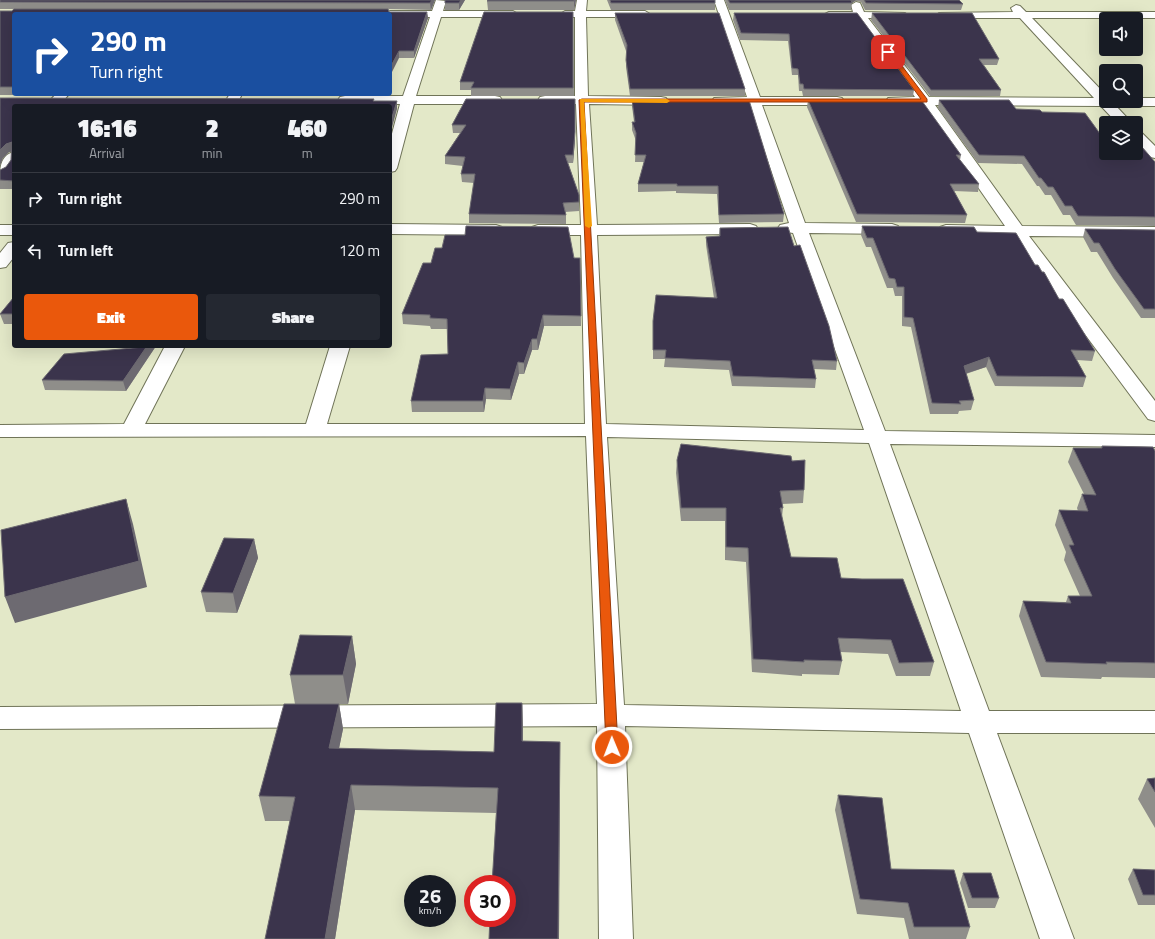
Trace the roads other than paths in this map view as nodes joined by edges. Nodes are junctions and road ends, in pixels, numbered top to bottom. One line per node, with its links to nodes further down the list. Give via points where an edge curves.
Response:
1 (442, 0): 7 (street)
2 (853, 0): 12 (street)
3 (1009, 0): 15 (street)
4 (581, 7): 9 (street); 10 (street); 23 (street)
5 (724, 11): 31 (street)
6 (392, 14): 7 (street)
7 (437, 14): 8 (street); 20 (street)
8 (524, 14)
9 (556, 14)
10 (660, 14)
11 (815, 14): 12 (street)
12 (860, 15): 13 (street); 29 (street)
13 (914, 15)
14 (930, 15): 15 (street)
15 (1023, 15): 16 (street); 17 (street)
16 (1155, 15)
17 (1099, 97)
18 (236, 100): 24 (street)
19 (331, 100): 20 (street)
20 (408, 100): 21 (street); 39 (street)
21 (510, 100)
22 (534, 100): 23 (street)
23 (582, 100): 25 (street); 47 (street)
24 (216, 101)
25 (676, 101)
26 (708, 101): 31 (street)
27 (848, 101): 31 (street)
28 (879, 101): 29 (street)
29 (925, 101): 30 (street); 48 (street)
30 (1099, 101)
31 (755, 102): 41 (street)
32 (1143, 102): 33 (street)
33 (1155, 102)
34 (1110, 108): 35 (street)
35 (1118, 116)
36 (1143, 142): 37 (street)
37 (1155, 154)
38 (12, 159): 40 (street)
39 (392, 160)
40 (0, 174)
41 (799, 228): 43 (street); 47 (street); 59 (street)
42 (392, 229): 47 (street)
43 (908, 229)
44 (0, 230): 45 (street)
45 (12, 230)
46 (931, 230): 48 (street)
47 (589, 231): 56 (street)
48 (1017, 231): 49 (street); 54 (street)
49 (1155, 232)
50 (12, 249): 51 (street)
51 (0, 263)
52 (174, 348): 58 (street)
53 (339, 348): 55 (street)
54 (1155, 415)
55 (315, 430): 56 (street); 58 (street)
56 (596, 430): 59 (street); 61 (street)
57 (0, 431): 58 (street)
58 (131, 431)
59 (877, 437): 60 (street); 63 (street)
60 (1155, 441)
61 (611, 715): 62 (street); 63 (street); 65 (street)
62 (0, 718)
63 (980, 722): 64 (street); 66 (street)
64 (1155, 722)
65 (616, 939)
66 (1057, 939)

